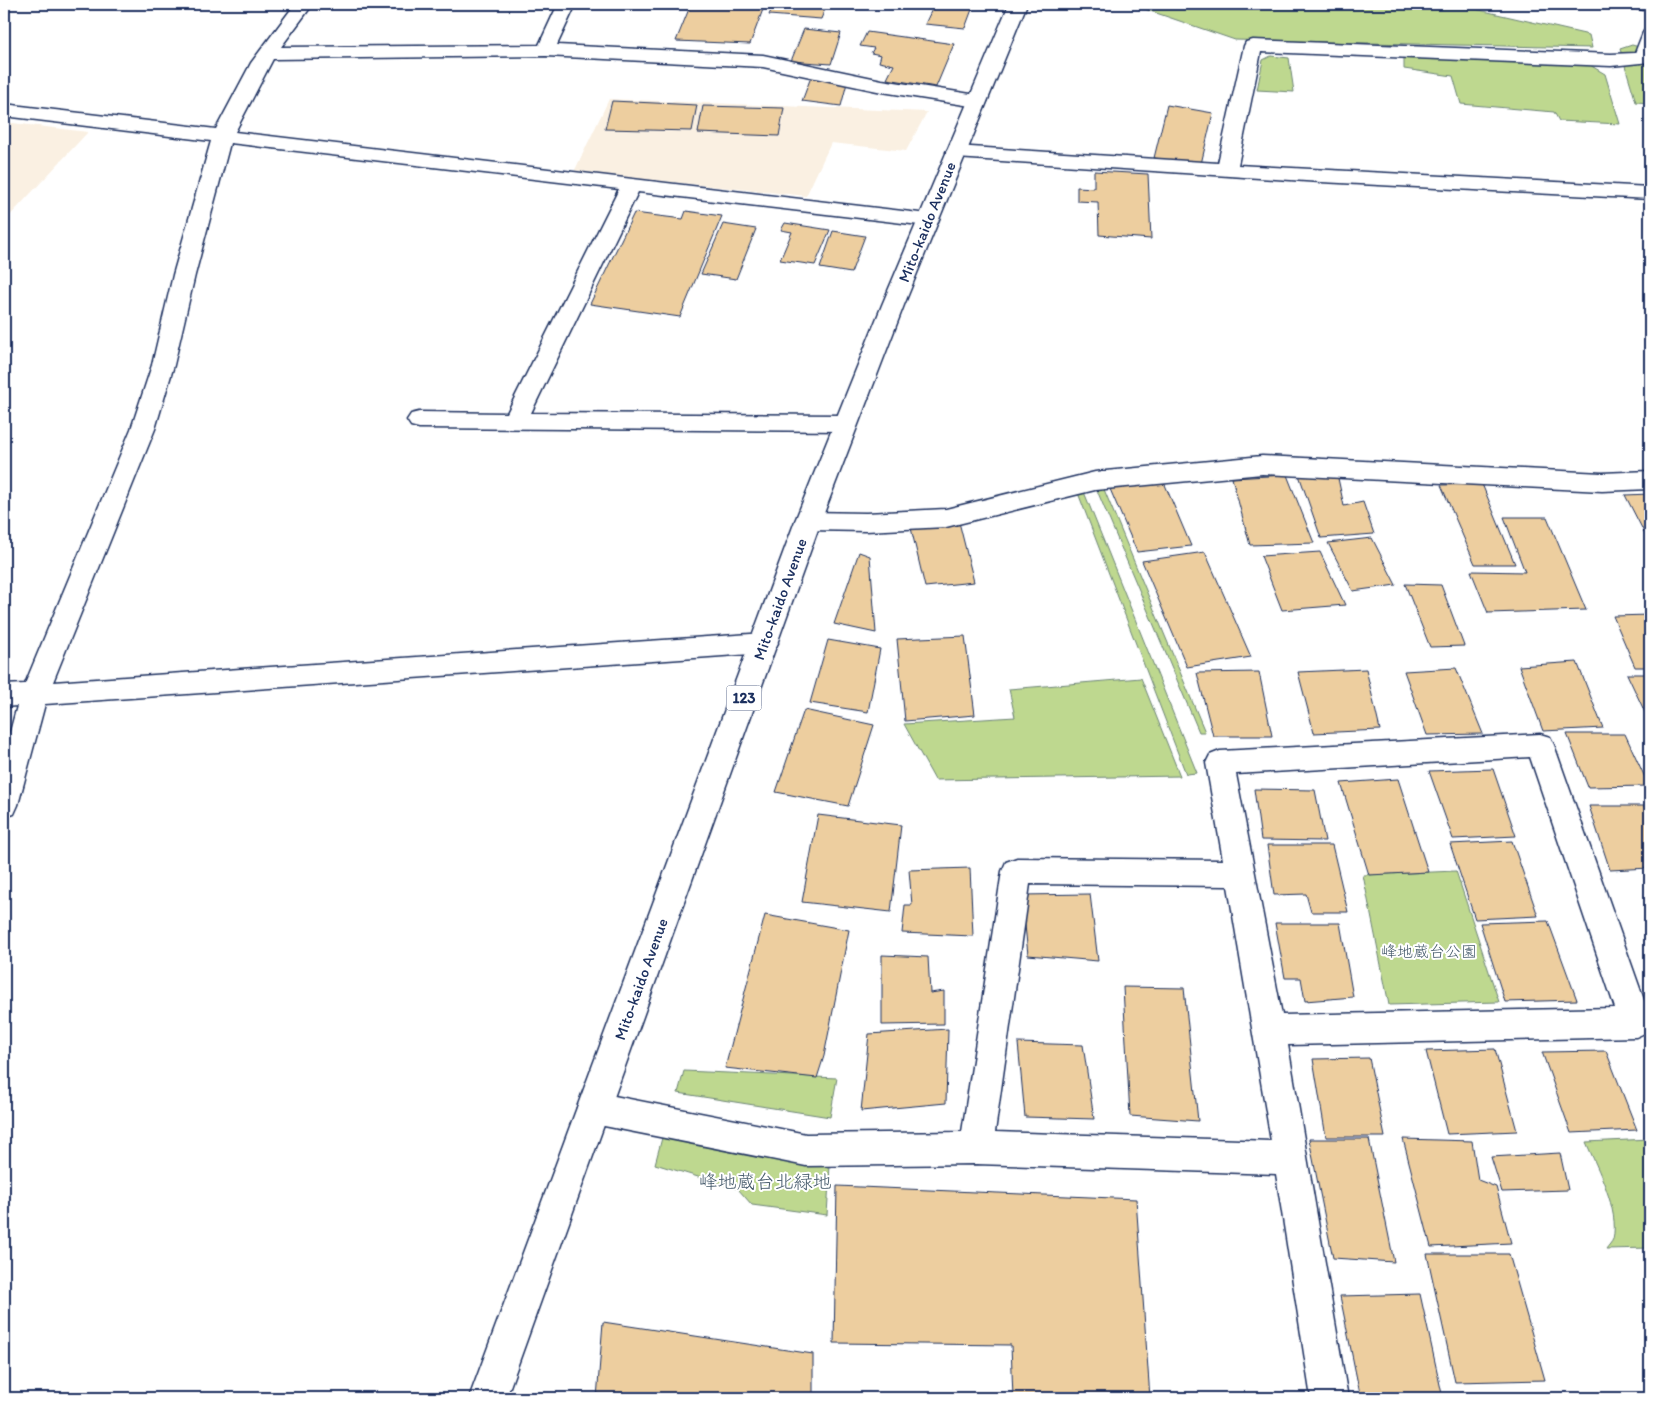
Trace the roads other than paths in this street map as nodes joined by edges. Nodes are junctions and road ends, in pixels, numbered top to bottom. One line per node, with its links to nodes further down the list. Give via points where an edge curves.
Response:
1 (304, 4): 8 (main road)
2 (566, 4): 7 (main road)
3 (1018, 4): 9 (main road, Mito-kaido Avenue / 123)
4 (1639, 4): 5 (main road)
5 (1650, 6)
6 (1650, 34): 13 (main road, via 1643,58 1611,60 1253,46)
7 (546, 50): 8 (main road); 9 (main road, via 763,61 882,86)
8 (267, 54): 11 (main road)
9 (978, 101): 12 (main road, Mito-kaido Avenue / 123)
10 (4, 110): 11 (main road)
11 (222, 137): 14 (main road); 23 (main road, via 163,365 143,429)
12 (956, 152): 13 (main road); 16 (main road, Mito-kaido Avenue / 123)
13 (1227, 170): 15 (main road)
14 (631, 185): 16 (main road); 18 (main road)
15 (1650, 193)
16 (928, 220): 19 (main road, Mito-kaido Avenue / 123)
17 (419, 420): 18 (main road)
18 (515, 421): 19 (main road)
19 (846, 423): 21 (main road, Mito-kaido Avenue / 123)
20 (1650, 480): 21 (main road, via 1602,482 1262,465 1095,481 946,518)
21 (808, 521): 22 (main road, Mito-kaido Avenue / 123)
22 (764, 643): 23 (main road); 28 (main road, Mito-kaido Avenue / 123)
23 (34, 694): 24 (main road); 25 (main road)
24 (4, 696)
25 (4, 805)
26 (1240, 873): 27 (main road); 27 (main road, via 1220,763 1540,745 1636,1022); 29 (main road, via 1017,870)
27 (1269, 1030): 30 (main road)
28 (594, 1108): 29 (main road, via 806,1150); 31 (main road, Mito-kaido Avenue / 123)
29 (976, 1148): 30 (main road)
30 (1288, 1158): 32 (main road)
31 (487, 1398)
32 (1330, 1398)

